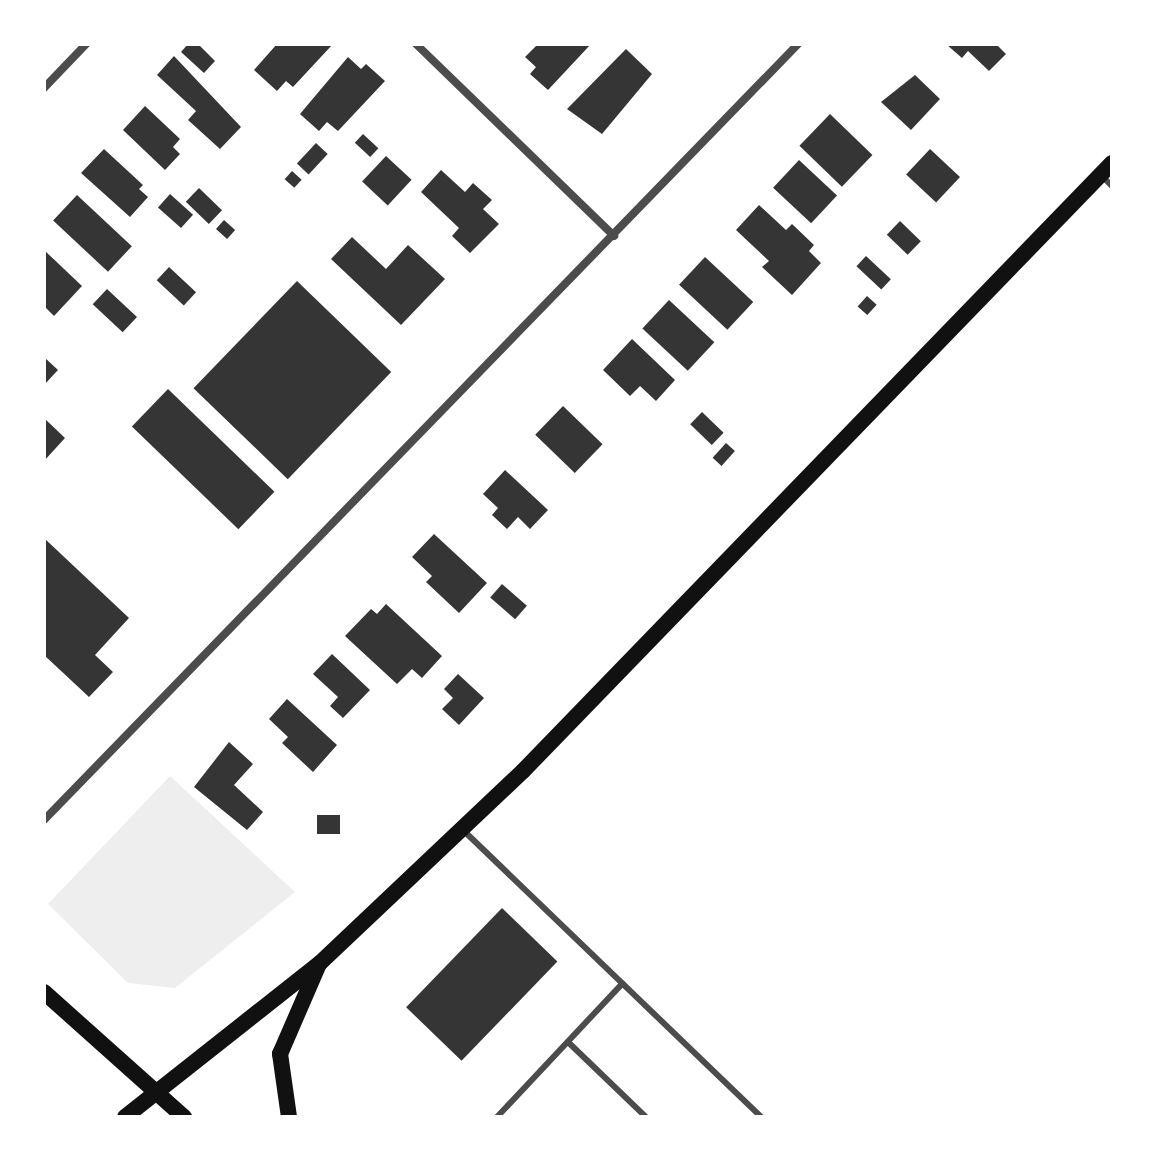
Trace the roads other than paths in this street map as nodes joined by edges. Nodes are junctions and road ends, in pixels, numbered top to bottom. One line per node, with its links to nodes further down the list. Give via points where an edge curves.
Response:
1 (86, 44): 4 (street)
2 (416, 44): 6 (street)
3 (798, 44): 6 (street)
4 (44, 88)
5 (1108, 175): 8 (main road)
6 (614, 236): 7 (street)
7 (44, 820)
8 (462, 829): 9 (main road); 10 (lane)
9 (320, 963): 13 (main road); 16 (main road, via 280,1054)
10 (622, 984): 12 (lane); 19 (lane)
11 (44, 992): 13 (main road)
12 (568, 1042): 17 (lane); 18 (lane)
13 (158, 1091): 14 (main road); 15 (main road)
14 (125, 1117)
15 (184, 1117)
16 (289, 1117)
17 (497, 1117)
18 (646, 1117)
19 (761, 1117)

